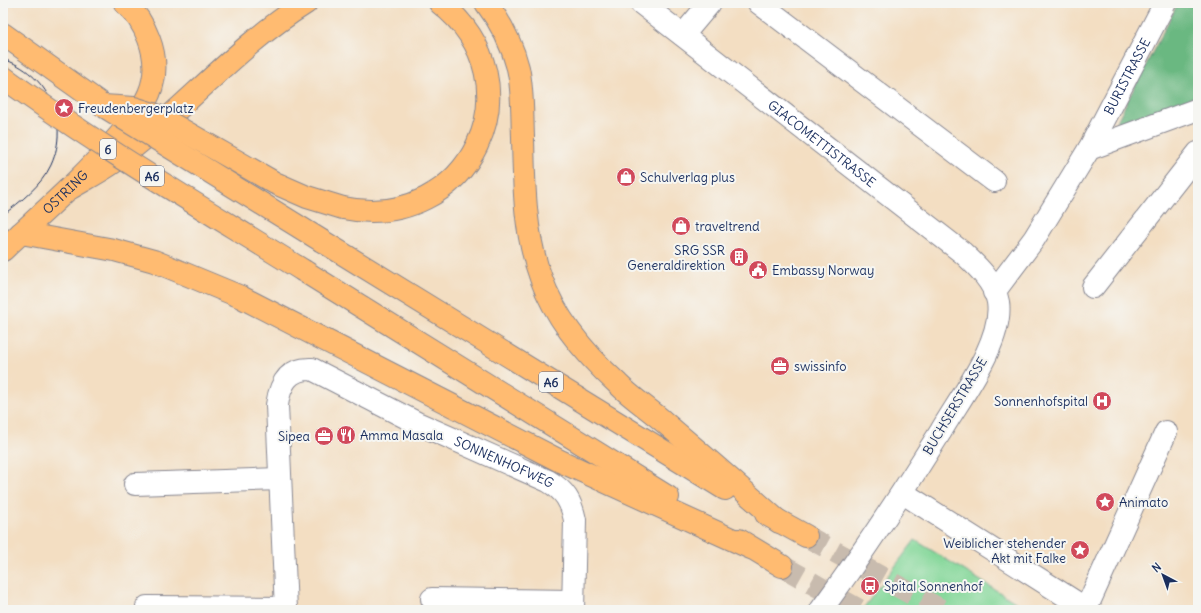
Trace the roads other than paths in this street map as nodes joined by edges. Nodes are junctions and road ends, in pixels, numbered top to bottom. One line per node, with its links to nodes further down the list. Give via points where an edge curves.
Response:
1 (126, 3): 17 (main road, OSTRING / 6, via 149,38 154,60 153,81 143,106 98,161)
2 (306, 3): 17 (main road, via 237,55 119,158)
3 (440, 3): 12 (main road, bridge, via 455,15 481,55 487,83 488,108 479,143 462,170 440,190 415,204 389,211 362,212 307,197 275,182 156,115 134,108)
4 (486, 3): 26 (main road, via 501,23 518,68 528,222 540,277 552,304 569,331 592,359 619,385)
5 (641, 3): 10 (street, GIACOMETTISTRASSE)
6 (710, 3): 10 (street)
7 (759, 3): 16 (street)
8 (1165, 3): 14 (street, BURISTRASSE)
9 (3, 34): 12 (main road, A6)
10 (683, 35): 21 (street, GIACOMETTISTRASSE, via 963,253 977,266)
11 (3, 77): 28 (main road, A6, bridge, via 99,143)
12 (104, 106): 26 (main road, A6, bridge)
13 (1198, 109): 14 (street)
14 (1089, 149): 21 (street, via 1034,239)
15 (1198, 153): 20 (street)
16 (994, 181)
17 (69, 189): 18 (main road, OSTRING / 6)
18 (12, 232): 19 (main road, OSTRING / 6); 28 (main road, via 114,250 154,261 241,297 560,461)
19 (3, 250)
20 (1093, 287)
21 (994, 292): 25 (street, BUCHSERSTRASSE, via 998,302 998,320 987,351 977,372)
22 (1166, 432): 35 (street)
23 (280, 479): 24 (street); 31 (street, SONNENHOFWEG, via 278,394 282,383 291,374 302,368 312,369 417,423 557,486 568,497 575,520); 33 (street, SONNENHOFWEG)
24 (135, 484)
25 (903, 493): 34 (street, BUCHSERSTRASSE); 35 (street)
26 (779, 522): 27 (main road, A6)
27 (806, 536)
28 (751, 548): 29 (main road, A6)
29 (782, 566)
30 (432, 599): 31 (street)
31 (573, 605)
32 (147, 607): 33 (street)
33 (286, 609)
34 (821, 610)
35 (1087, 610)

